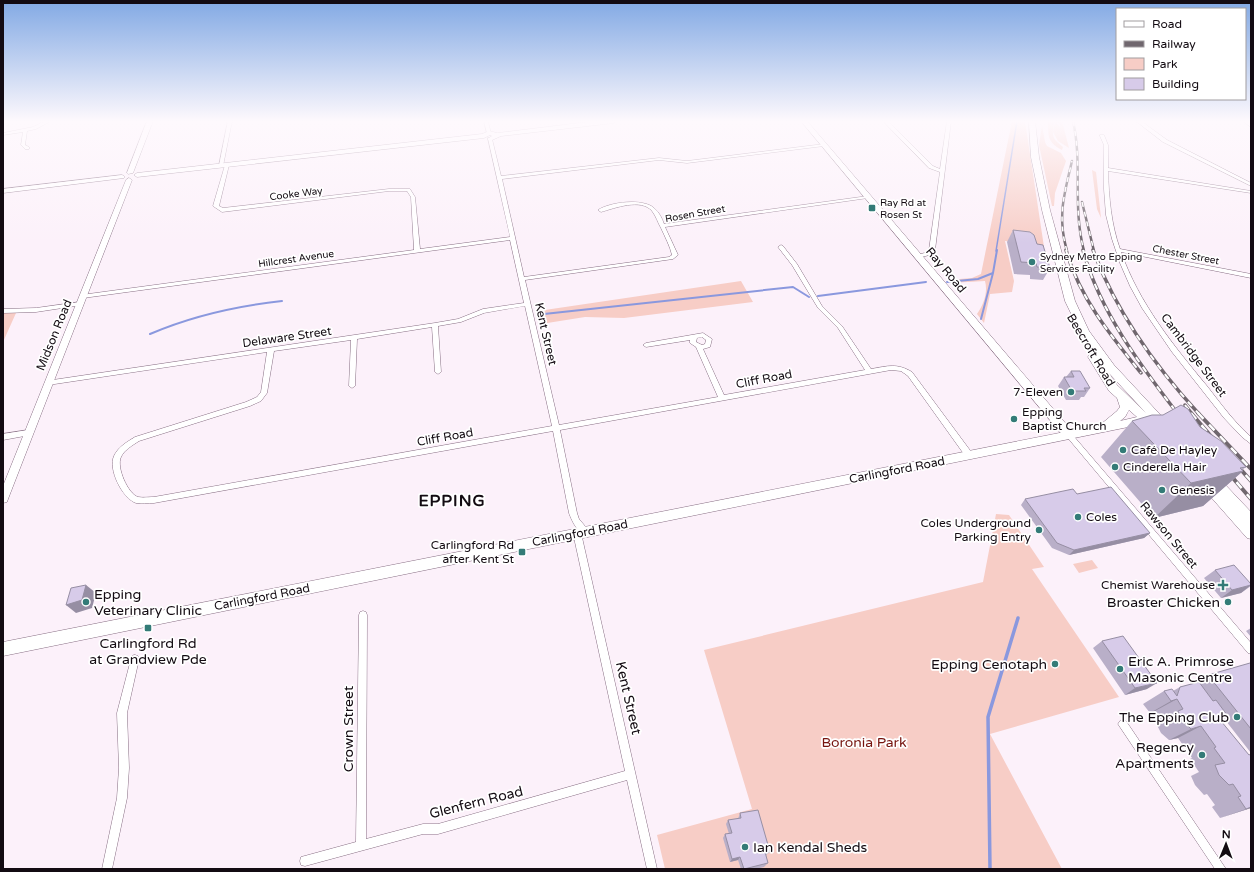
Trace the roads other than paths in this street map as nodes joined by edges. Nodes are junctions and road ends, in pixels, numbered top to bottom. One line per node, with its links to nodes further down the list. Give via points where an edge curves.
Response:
1 (135, 162): 15 (street, Midson Road)
2 (224, 162): 12 (street)
3 (254, 162): 12 (street)
4 (496, 162): 16 (street, Kent Street)
5 (636, 162): 16 (street)
6 (838, 162): 20 (street, Ray Road)
7 (926, 162): 14 (street, via 933,169)
8 (943, 162): 14 (street)
9 (1036, 162): 22 (main road, Beecroft Road)
10 (1106, 162): 13 (street, Cambridge Street)
11 (1205, 162): 17 (street)
12 (224, 165): 15 (street); 26 (street, Cooke Way, via 216,206 222,210 389,190 408,190 413,197)
13 (1106, 169): 19 (street); 27 (street, Cambridge Street, via 1109,215)
14 (942, 170): 28 (street, via 932,250 931,253)
15 (130, 176): 18 (street); 31 (street, Midson Road)
16 (499, 178): 24 (street, Kent Street)
17 (1251, 185)
18 (3, 191)
19 (1251, 192)
20 (868, 197): 23 (street, Rosen Street); 28 (street, Ray Road)
21 (601, 210): 23 (street, via 646,205 654,210)
22 (1046, 210): 44 (main road, Beecroft Road, via 1044,216 1064,300 1087,348); 46 (main road, Beecroft Road, via 1070,301 1085,332)
23 (662, 226): 30 (street, Rosen Street, via 674,251 675,255 672,258)
24 (512, 238): 26 (street, Hillcrest Avenue); 30 (street, Kent Street)
25 (781, 247): 40 (street, via 820,307 840,327)
26 (416, 250): 31 (street, Hillcrest Avenue)
27 (1118, 250): 29 (street, Chester Street); 55 (street, Cambridge Street, via 1145,306 1178,356 1232,423)
28 (918, 256): 52 (street, Ray Road)
29 (1251, 276)
30 (522, 280): 32 (street, Kent Street)
31 (81, 300): 33 (street, Hillcrest Avenue, via 31,311); 42 (street, Midson Road)
32 (527, 304): 34 (street, Delaware Street, via 483,310 459,321); 47 (street, Kent Street)
33 (3, 311)
34 (435, 325): 36 (street, Delaware Street); 41 (street)
35 (694, 337): 37 (street); 38 (street, via 692,342); 38 (street, via 703,335 709,339 708,345)
36 (354, 338): 39 (street, Delaware Street); 43 (street)
37 (646, 345)
38 (699, 346): 45 (street)
39 (271, 350): 42 (street, Delaware Street); 47 (street, Cliff Road, via 264,393 259,399 137,439 124,448 117,457 116,467 128,494 137,500 154,500)
40 (869, 371): 45 (street, Cliff Road); 56 (street, Cliff Road, via 891,368 907,372)
41 (438, 372)
42 (48, 383): 49 (street, Midson Road)
43 (352, 386)
44 (1119, 393): 46 (main road, Beecroft Road); 48 (main road, via 1124,399 1124,411)
45 (722, 398): 47 (street, Cliff Road)
46 (1151, 419): 48 (main road, Carlingford Road); 51 (main road, Beecroft Road); 53 (main road, Beecroft Road)
47 (556, 428): 59 (street, Kent Street, via 573,513)
48 (1102, 428): 50 (main road, via 1128,428); 52 (main road, Carlingford Road)
49 (28, 434): 54 (street); 57 (street, Midson Road)
50 (1148, 434)
51 (1172, 434)
52 (1069, 435): 56 (main road, Carlingford Road); 63 (street, Rawson Street)
53 (1160, 435)
54 (3, 437)
55 (1251, 441)
56 (969, 455): 59 (main road, Carlingford Road)
57 (3, 499)
58 (1251, 520): 60 (main road, via 1204,475)
59 (581, 532): 62 (main road, Carlingford Road); 66 (street, Kent Street)
60 (1251, 534)
61 (363, 615): 67 (street, Crown Street)
62 (3, 649)
63 (1251, 650)
64 (135, 659): 69 (street, via 122,713 122,798)
65 (1123, 724): 71 (street)
66 (631, 774): 67 (street, Glenfern Road, via 438,829 423,829); 70 (street, Kent Street)
67 (362, 844): 68 (street, Glenfern Road)
68 (305, 861)
69 (108, 869)
70 (652, 869)
71 (1221, 869)

